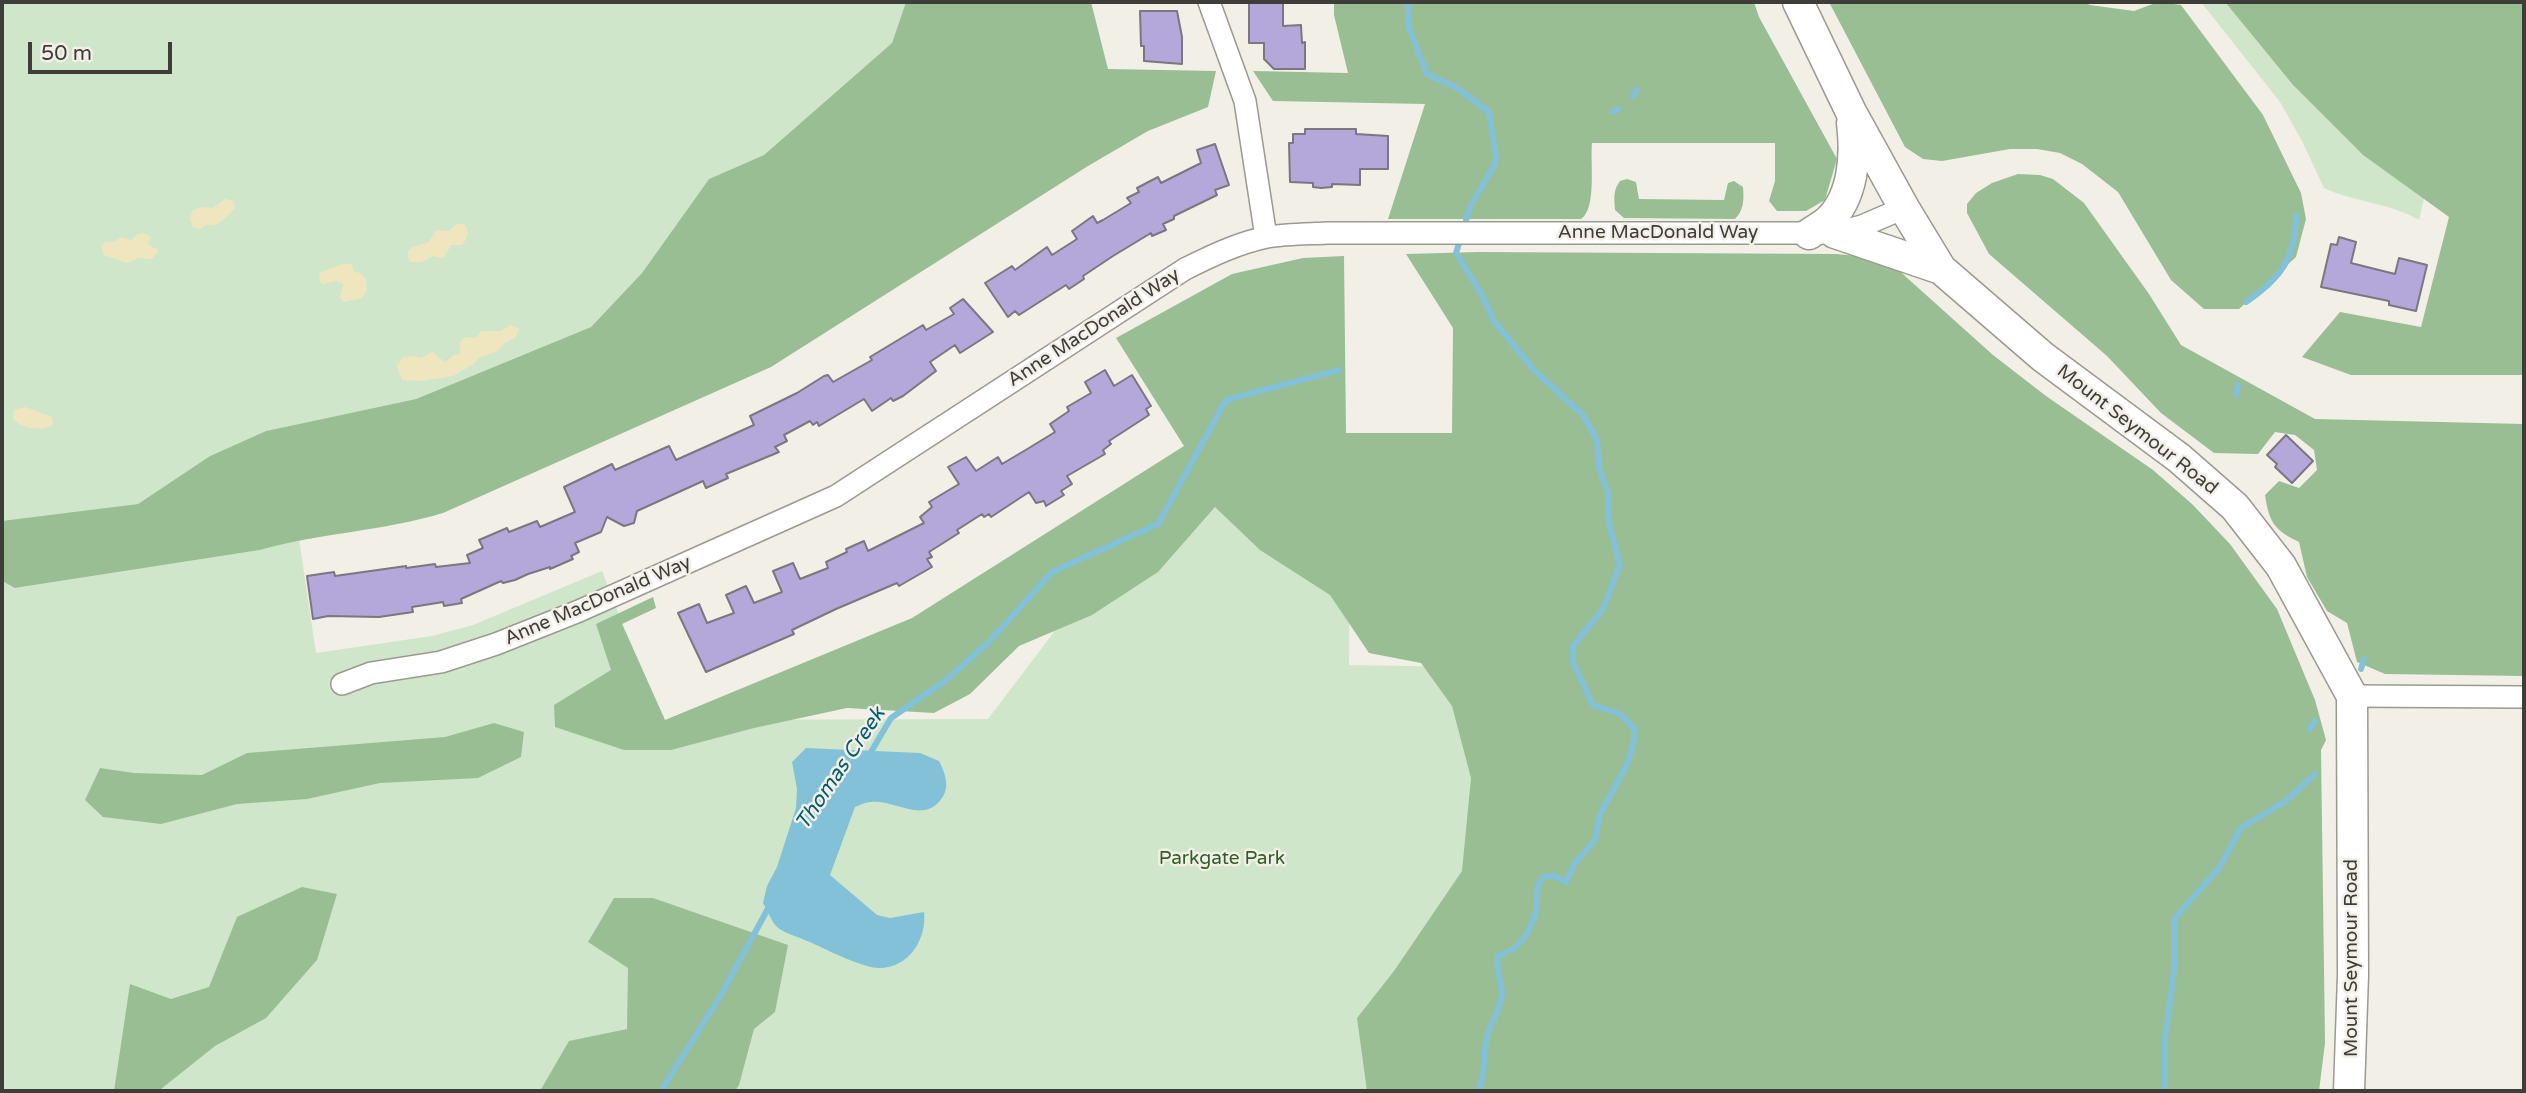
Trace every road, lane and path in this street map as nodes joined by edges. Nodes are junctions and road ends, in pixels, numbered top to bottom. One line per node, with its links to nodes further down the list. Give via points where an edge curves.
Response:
1 (1209, 2): 6 (street, via 1245,100)
2 (1798, 2): 3 (street, Mount Seymour Road)
3 (1851, 112): 4 (street, Mount Seymour Road); 5 (street, via 1854,170)
4 (1904, 208): 5 (street, Anne MacDonald Way, via 1862,226); 7 (street, Mount Seymour Road)
5 (1822, 233): 6 (street, Anne MacDonald Way, via 1423,232); 7 (street)
6 (1266, 237): 8 (street, Anne MacDonald Way, via 1185,269 836,496 496,644 454,659 371,673)
7 (1941, 269): 9 (street, Mount Seymour Road, via 2043,357 2179,458 2235,507 2281,566)
8 (342, 684)
9 (2352, 696): 10 (street); 11 (street, Mount Seymour Road)
10 (2524, 697)
11 (2351, 1086)

